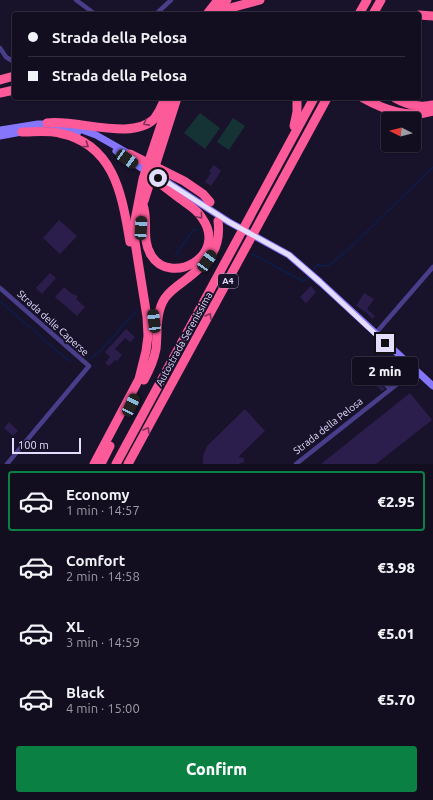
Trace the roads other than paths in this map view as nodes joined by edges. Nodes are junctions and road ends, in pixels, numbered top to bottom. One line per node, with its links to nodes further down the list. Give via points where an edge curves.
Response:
1 (76, 0): 8 (street)
2 (171, 0): 9 (street)
3 (227, 0): 7 (highway)
4 (260, 0): 7 (highway)
5 (367, 0): 10 (highway)
6 (380, 0): 11 (highway)
7 (217, 7)
8 (92, 12)
9 (158, 12)
10 (360, 12)
11 (374, 12)
12 (421, 15): 13 (highway)
13 (433, 16)
14 (0, 48): 15 (street)
15 (12, 61)
16 (12, 77): 17 (highway)
17 (0, 80)
18 (12, 90): 19 (highway)
19 (0, 93)
20 (165, 100): 31 (highway, one-way to 31, via 153,120 136,128)
21 (169, 100): 38 (highway)
22 (176, 100): 38 (highway)
23 (297, 100): 43 (highway, via 294,125)
24 (313, 100): 43 (highway, Autostrada Serenissima / A4)
25 (327, 100): 42 (highway, Autostrada Serenissima / A4)
26 (330, 100): 42 (highway)
27 (367, 100): 30 (highway, via 398,113 418,114)
28 (400, 100): 29 (highway, via 412,105)
29 (433, 105)
30 (433, 111)
31 (48, 123): 32 (street); 35 (street, via 90,132)
32 (0, 130)
33 (22, 132): 34 (street); 36 (street, via 43,128 79,132 98,140); 46 (highway, one-way to 46, via 51,131 73,137 84,142 106,162 122,197 136,272)
34 (0, 136)
35 (130, 154): 37 (street); 39 (highway, via 189,184)
36 (148, 173): 37 (street); 40 (highway, one-way to 40, via 198,212 206,224 209,231 207,248 197,261 177,268 164,266 151,256 147,246)
37 (170, 184): 47 (street, via 229,222 289,255)
38 (143, 193): 40 (highway); 46 (highway, via 135,220 135,242)
39 (210, 202)
40 (143, 205): 50 (highway, via 142,249 154,321 152,350)
41 (218, 221): 50 (highway, via 218,240 212,254 200,268 172,290 161,305 154,355)
42 (256, 229): 57 (highway, Autostrada Serenissima / A4, one-way to 42)
43 (231, 250): 56 (highway, Autostrada Serenissima / A4)
44 (433, 267): 47 (street)
45 (0, 288): 53 (street, Strada delle Caperse, via 89,366)
46 (146, 302): 54 (highway, via 148,336 139,379)
47 (375, 334): 48 (street)
48 (415, 370): 51 (street); 52 (street, Strada della Pelosa)
49 (377, 375): 52 (street)
50 (144, 380): 55 (highway)
51 (433, 386)
52 (390, 389): 58 (street, Strada della Pelosa)
53 (7, 464)
54 (94, 464)
55 (101, 464)
56 (116, 464)
57 (128, 464)
58 (296, 464)

